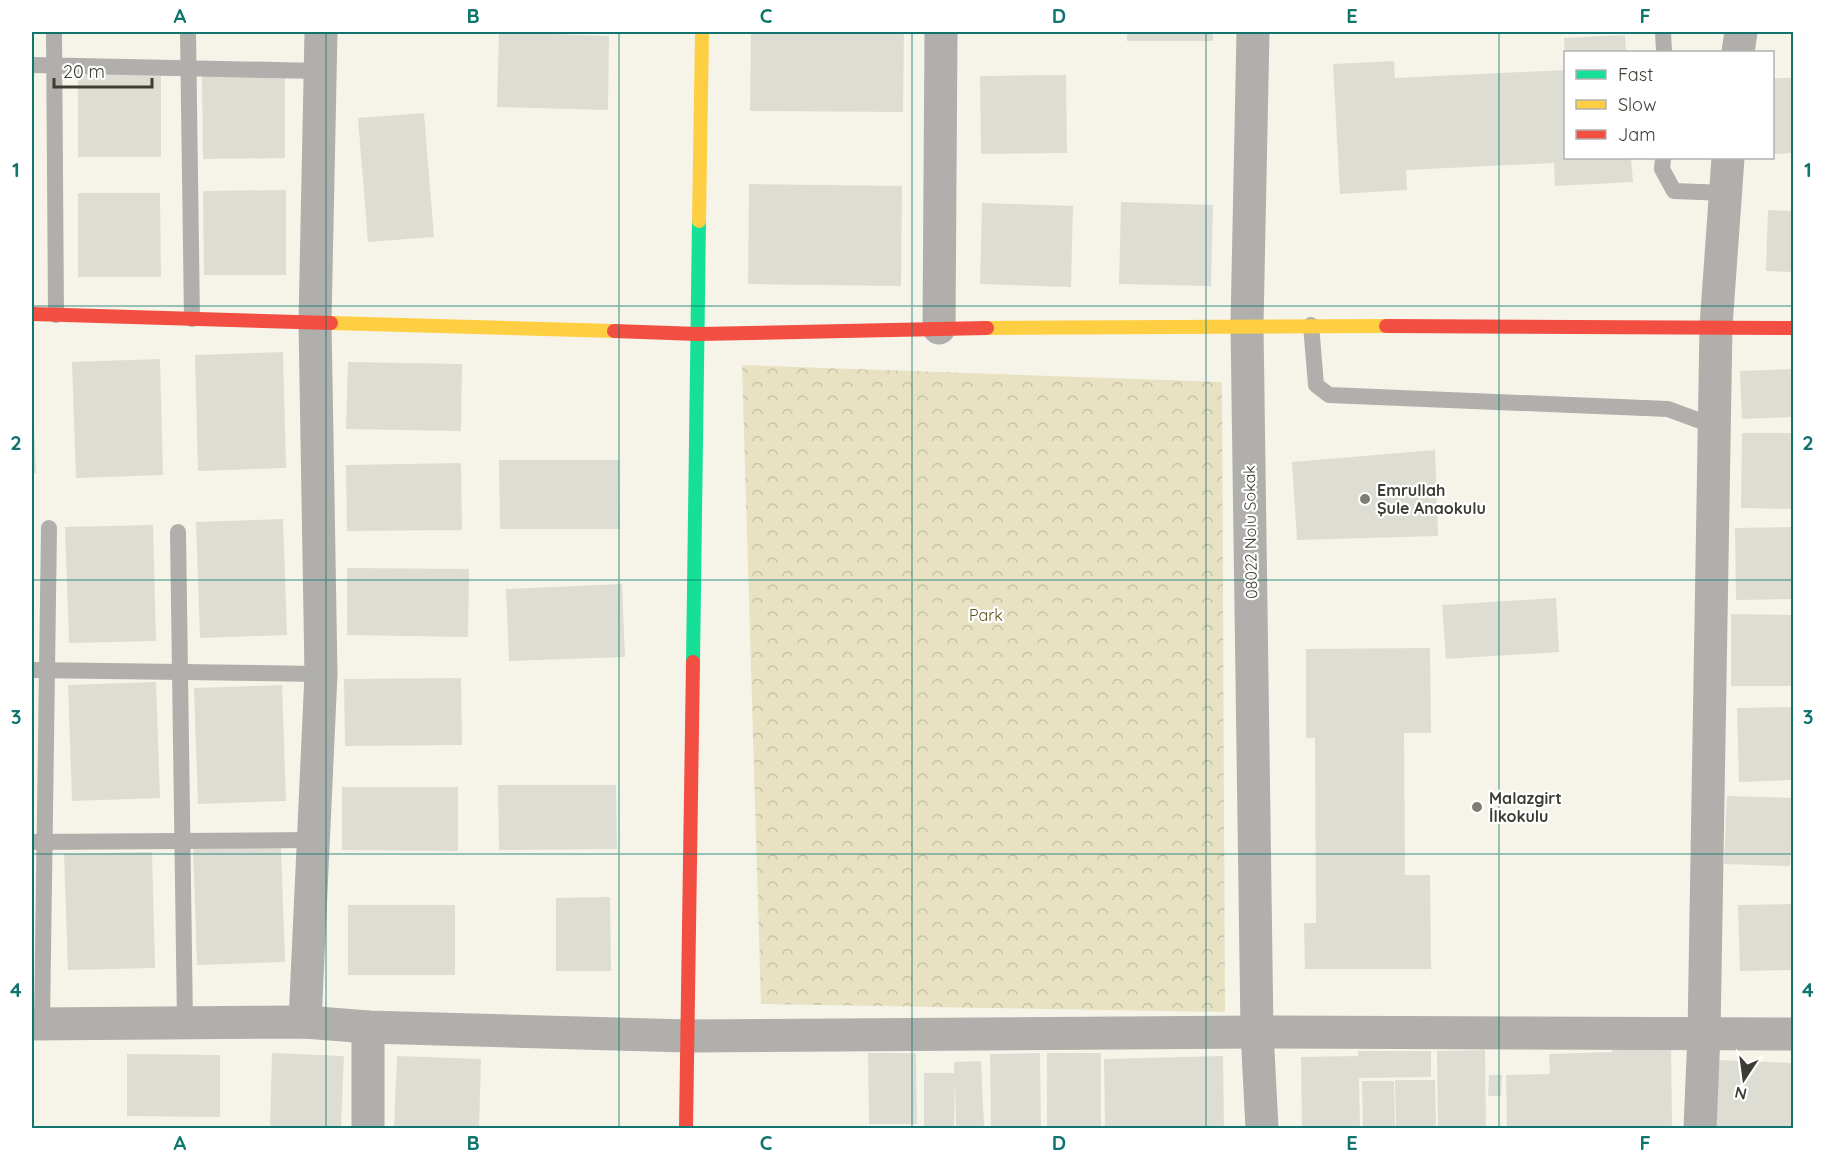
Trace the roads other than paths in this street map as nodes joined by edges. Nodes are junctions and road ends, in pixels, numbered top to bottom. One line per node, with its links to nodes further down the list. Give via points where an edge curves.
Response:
1 (54, 32): 12 (lane)
2 (188, 32): 13 (lane)
3 (321, 32): 14 (street)
4 (702, 32): 27 (street)
5 (941, 32): 25 (street)
6 (1253, 32): 22 (street, 08022 Nolu Sokak)
7 (1664, 32): 9 (lane)
8 (1741, 32): 10 (street)
9 (1664, 51)
10 (1738, 51)
11 (32, 65): 12 (lane)
12 (54, 65): 13 (lane); 19 (lane)
13 (189, 68): 14 (lane); 20 (lane)
14 (320, 70): 21 (street)
15 (1663, 159): 17 (lane, via 1662,169 1674,191)
16 (1728, 159): 17 (street)
17 (1726, 193): 24 (street)
18 (32, 314): 19 (street)
19 (56, 315): 20 (street)
20 (192, 319): 21 (street)
21 (315, 322): 27 (street); 33 (street)
22 (1247, 325): 23 (street); 25 (street); 41 (street, 08022 Nolu Sokak)
23 (1311, 325): 24 (street); 28 (lane, via 1316,385 1329,395 1668,409)
24 (1716, 326): 26 (street); 28 (street)
25 (939, 328): 27 (street)
26 (1794, 328)
27 (698, 334): 44 (street)
28 (1714, 426): 42 (street)
29 (49, 528): 31 (lane)
30 (178, 532): 32 (lane)
31 (39, 670): 32 (lane); 35 (lane)
32 (180, 672): 33 (lane); 36 (lane)
33 (321, 674): 34 (street)
34 (313, 840): 36 (lane); 37 (street)
35 (38, 842): 36 (lane); 39 (lane)
36 (182, 842): 38 (lane)
37 (305, 1022): 38 (street); 40 (street)
38 (185, 1023): 39 (street)
39 (37, 1024)
40 (369, 1027): 44 (street); 45 (street)
41 (1257, 1032): 42 (street); 44 (street); 47 (street, 08022 Nolu Sokak)
42 (1704, 1034): 43 (street); 48 (street)
43 (1794, 1034)
44 (687, 1036): 46 (street)
45 (368, 1128)
46 (686, 1128)
47 (1263, 1128)
48 (1700, 1128)

